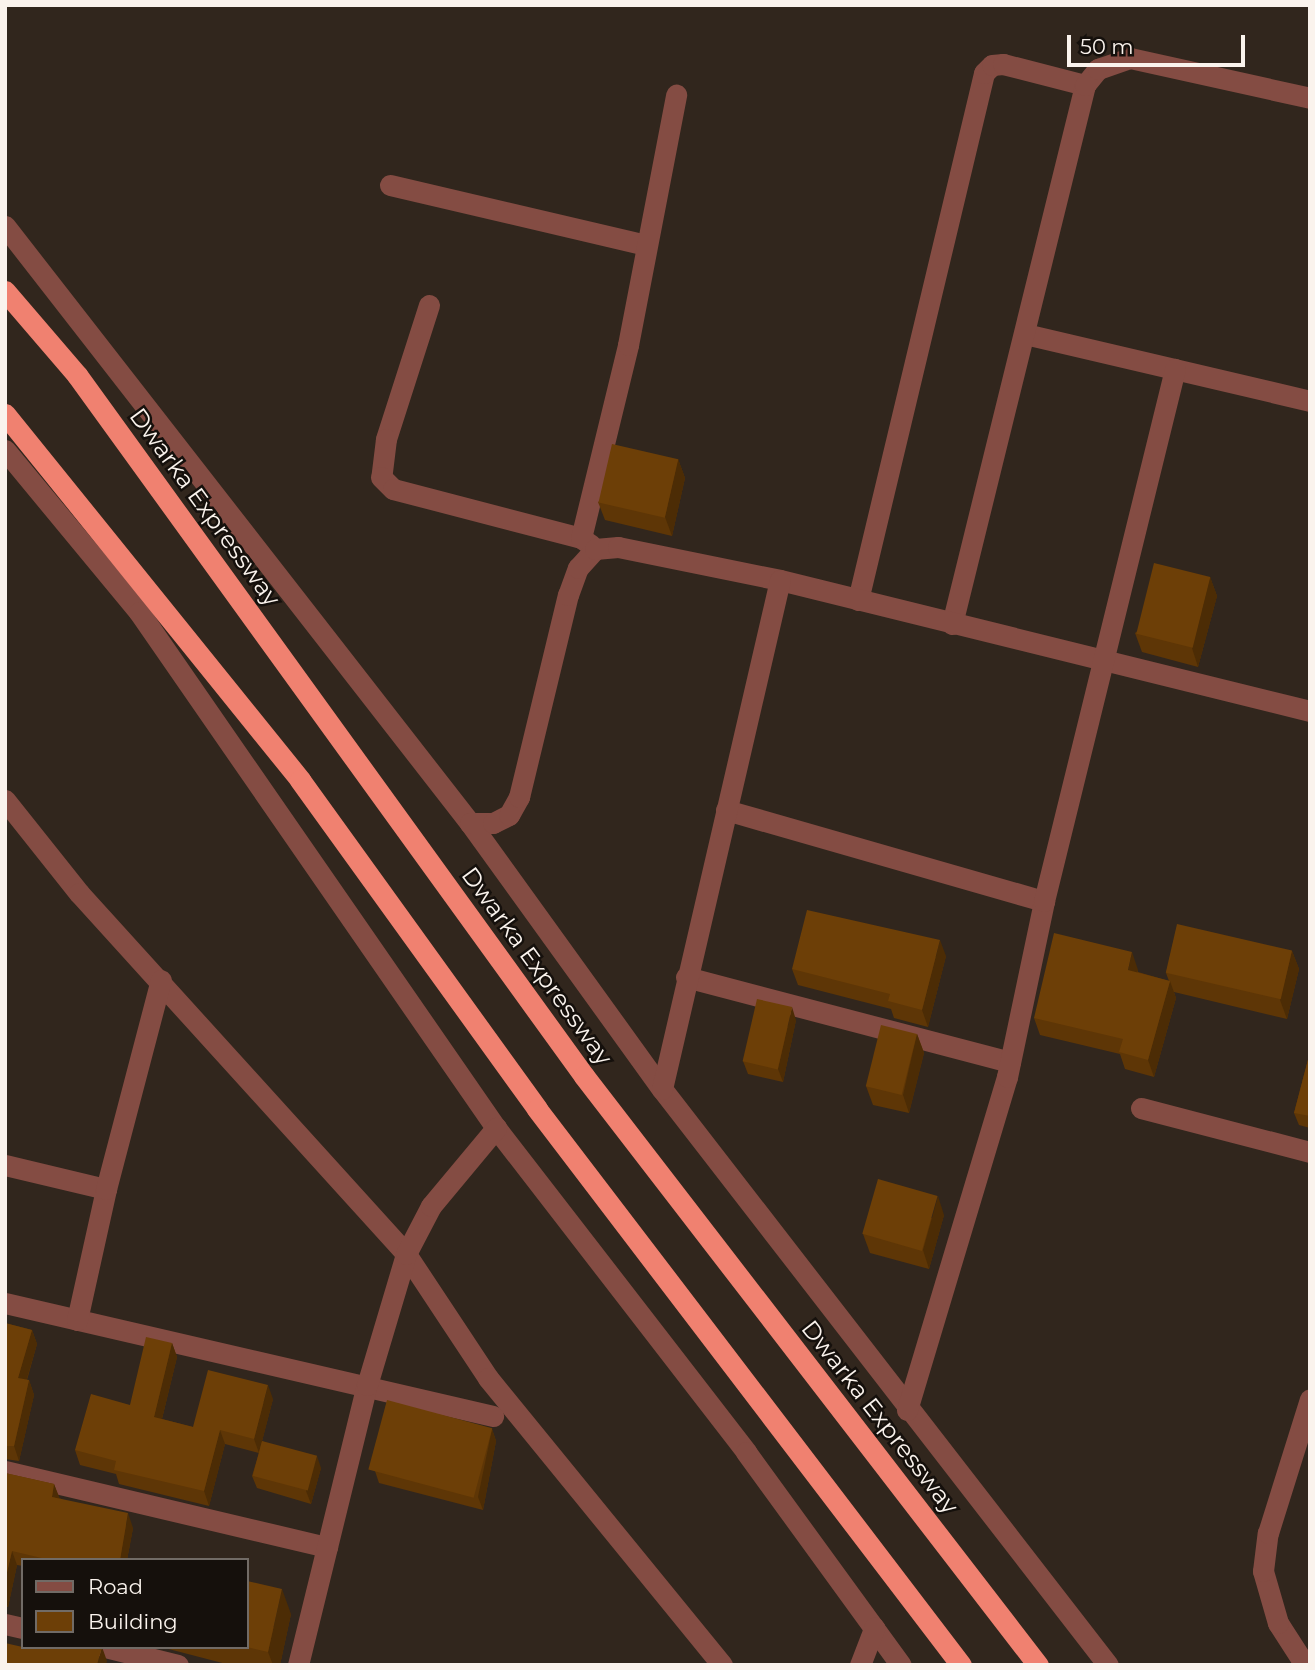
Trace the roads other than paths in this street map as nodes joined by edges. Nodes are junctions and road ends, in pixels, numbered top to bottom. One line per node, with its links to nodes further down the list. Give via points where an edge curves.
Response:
1 (1085, 85): 3 (street, via 1098,69 1130,58); 9 (street); 16 (street, via 1003,64 992,65 984,73)
2 (676, 95): 6 (street)
3 (1310, 98)
4 (390, 185): 6 (street)
5 (5, 226): 22 (street)
6 (646, 245): 14 (street)
7 (5, 291): 51 (highway, Dwarka Expressway, via 77,375 584,1076)
8 (429, 305): 14 (street, via 386,439 382,477 393,489)
9 (1024, 334): 10 (street); 17 (street)
10 (1175, 369): 11 (street); 18 (street)
11 (1310, 401)
12 (5, 414): 50 (highway, via 300,780 537,1110)
13 (5, 450): 29 (street, via 139,612)
14 (588, 543): 15 (street); 22 (street, via 568,595 519,797 509,815 493,823)
15 (780, 580): 16 (street); 21 (street)
16 (858, 600): 17 (street)
17 (952, 624): 18 (street)
18 (1104, 662): 19 (street); 23 (street)
19 (1310, 712)
20 (5, 800): 25 (street, via 79,892)
21 (726, 810): 23 (street); 24 (street)
22 (470, 823): 27 (street)
23 (1044, 901): 26 (street)
24 (686, 977): 26 (street); 27 (street)
25 (161, 981): 32 (street); 33 (street)
26 (1010, 1062): 38 (street, via 972,1206)
27 (662, 1089): 38 (street)
28 (1141, 1108): 30 (street)
29 (496, 1128): 33 (street, via 431,1206); 42 (street, via 746,1452)
30 (1310, 1152)
31 (5, 1165): 32 (street)
32 (106, 1189): 35 (street)
33 (406, 1254): 36 (street); 47 (street, via 488,1378)
34 (5, 1303): 35 (street)
35 (77, 1320): 36 (street)
36 (367, 1385): 39 (street); 41 (street)
37 (1310, 1399): 53 (street, via 1268,1533 1263,1570 1278,1623)
38 (906, 1410): 52 (street)
39 (493, 1416)
40 (5, 1471): 41 (street)
41 (327, 1547): 46 (street)
42 (874, 1628): 48 (street); 49 (street)
43 (108, 1649): 44 (street)
44 (124, 1659): 45 (street)
45 (178, 1665)
46 (298, 1665)
47 (722, 1665)
48 (860, 1665)
49 (901, 1665)
50 (961, 1665)
51 (1038, 1665)
52 (1108, 1665)
53 (1304, 1665)

